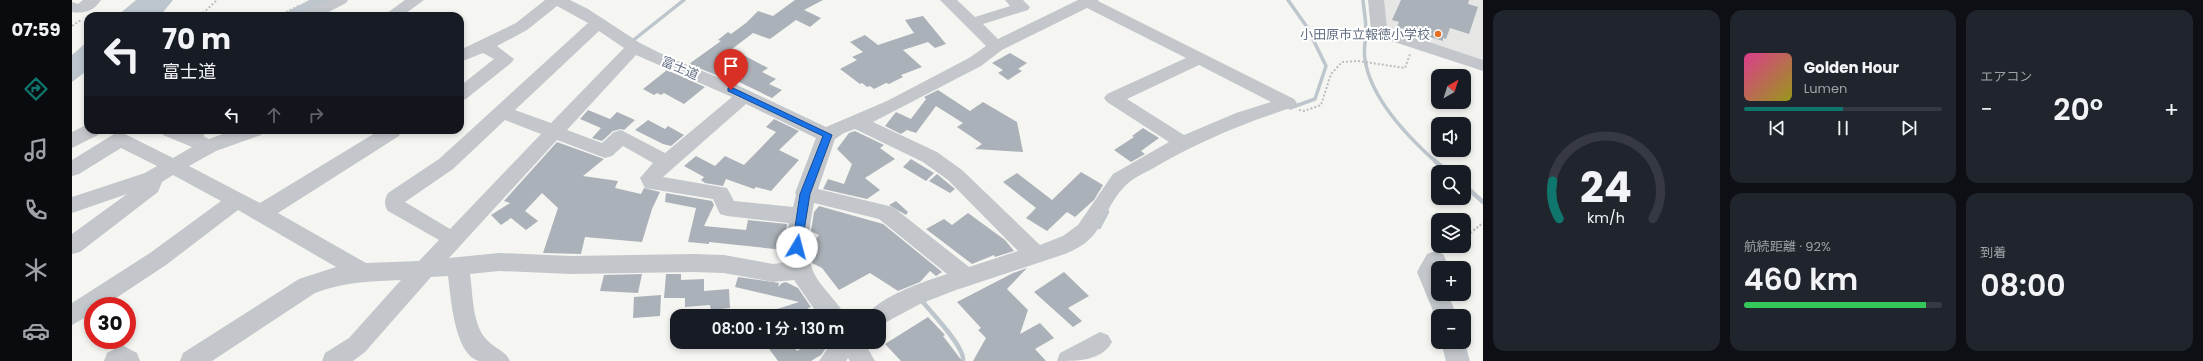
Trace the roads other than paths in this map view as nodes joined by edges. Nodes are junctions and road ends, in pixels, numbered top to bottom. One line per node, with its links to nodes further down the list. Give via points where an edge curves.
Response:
1 (93, 0): 9 (street, via 81,9)
2 (340, 0): 10 (street)
3 (416, 0): 11 (street)
4 (948, 0): 13 (street)
5 (1013, 0): 13 (street, via 1022,7)
6 (1376, 0): 19 (street, via 1379,31)
7 (564, 1): 12 (street, 富士道); 14 (street)
8 (1089, 1): 16 (street); 18 (street)
9 (72, 7)
10 (306, 10)
11 (397, 12)
12 (598, 23): 15 (street, 富士道); 22 (street)
13 (971, 23): 16 (street)
14 (485, 46): 17 (street); 20 (street, via 505,59)
15 (634, 46): 21 (street, 富士道, via 662,61); 24 (street)
16 (996, 46): 23 (street, via 975,62)
17 (464, 56)
18 (1201, 58): 31 (street, via 1114,98); 31 (street, via 1288,103 1234,119)
19 (1483, 66)
20 (464, 92)
21 (744, 96): 28 (street, 富士道); 32 (street)
22 (502, 112): 24 (street); 42 (street, via 446,164 395,198 395,206)
23 (857, 122): 28 (street, via 837,128); 44 (street, via 930,157 955,175)
24 (554, 131): 32 (street, via 604,151 621,137); 39 (street)
25 (85, 134): 30 (street)
26 (212, 134): 29 (street)
27 (389, 134): 40 (street)
28 (827, 135): 36 (street)
29 (191, 136): 33 (street)
30 (72, 141)
31 (1182, 142): 44 (street, via 1112,186 1098,216 1088,230 1076,240)
32 (667, 162): 41 (street, via 650,178 652,183 720,193 727,208)
33 (174, 167): 34 (street, via 121,139); 35 (street); 37 (street)
34 (72, 169)
35 (152, 178): 38 (street); 43 (street, via 151,187)
36 (805, 194): 41 (street); 50 (street, via 886,213)
37 (236, 201): 40 (street); 54 (street, via 158,259)
38 (72, 205)
39 (482, 210): 42 (street, via 452,221); 47 (street)
40 (261, 213): 49 (street)
41 (802, 216): 48 (street, via 797,247)
42 (441, 233): 47 (street)
43 (72, 246)
44 (1035, 254): 50 (street)
45 (1435, 260): 52 (street, via 1428,272)
46 (458, 266): 47 (street); 48 (street, via 499,262 572,265 693,263 724,264 773,273); 63 (street, via 467,330 479,348)
47 (416, 270): 49 (street); 62 (street, via 357,346)
48 (801, 270): 51 (street)
49 (363, 272): 61 (street, via 333,277 307,286)
50 (966, 277): 53 (street, via 926,291)
51 (828, 309)
52 (1442, 309)
53 (886, 312)
54 (72, 315)
55 (1100, 342): 66 (street)
56 (841, 349): 64 (street)
57 (855, 349): 65 (street)
58 (1455, 349): 67 (street)
59 (116, 361): 60 (street, via 122,356)
60 (128, 361)
61 (192, 361)
62 (334, 361)
63 (498, 361)
64 (831, 361)
65 (863, 361)
66 (1068, 361)
67 (1458, 361)

